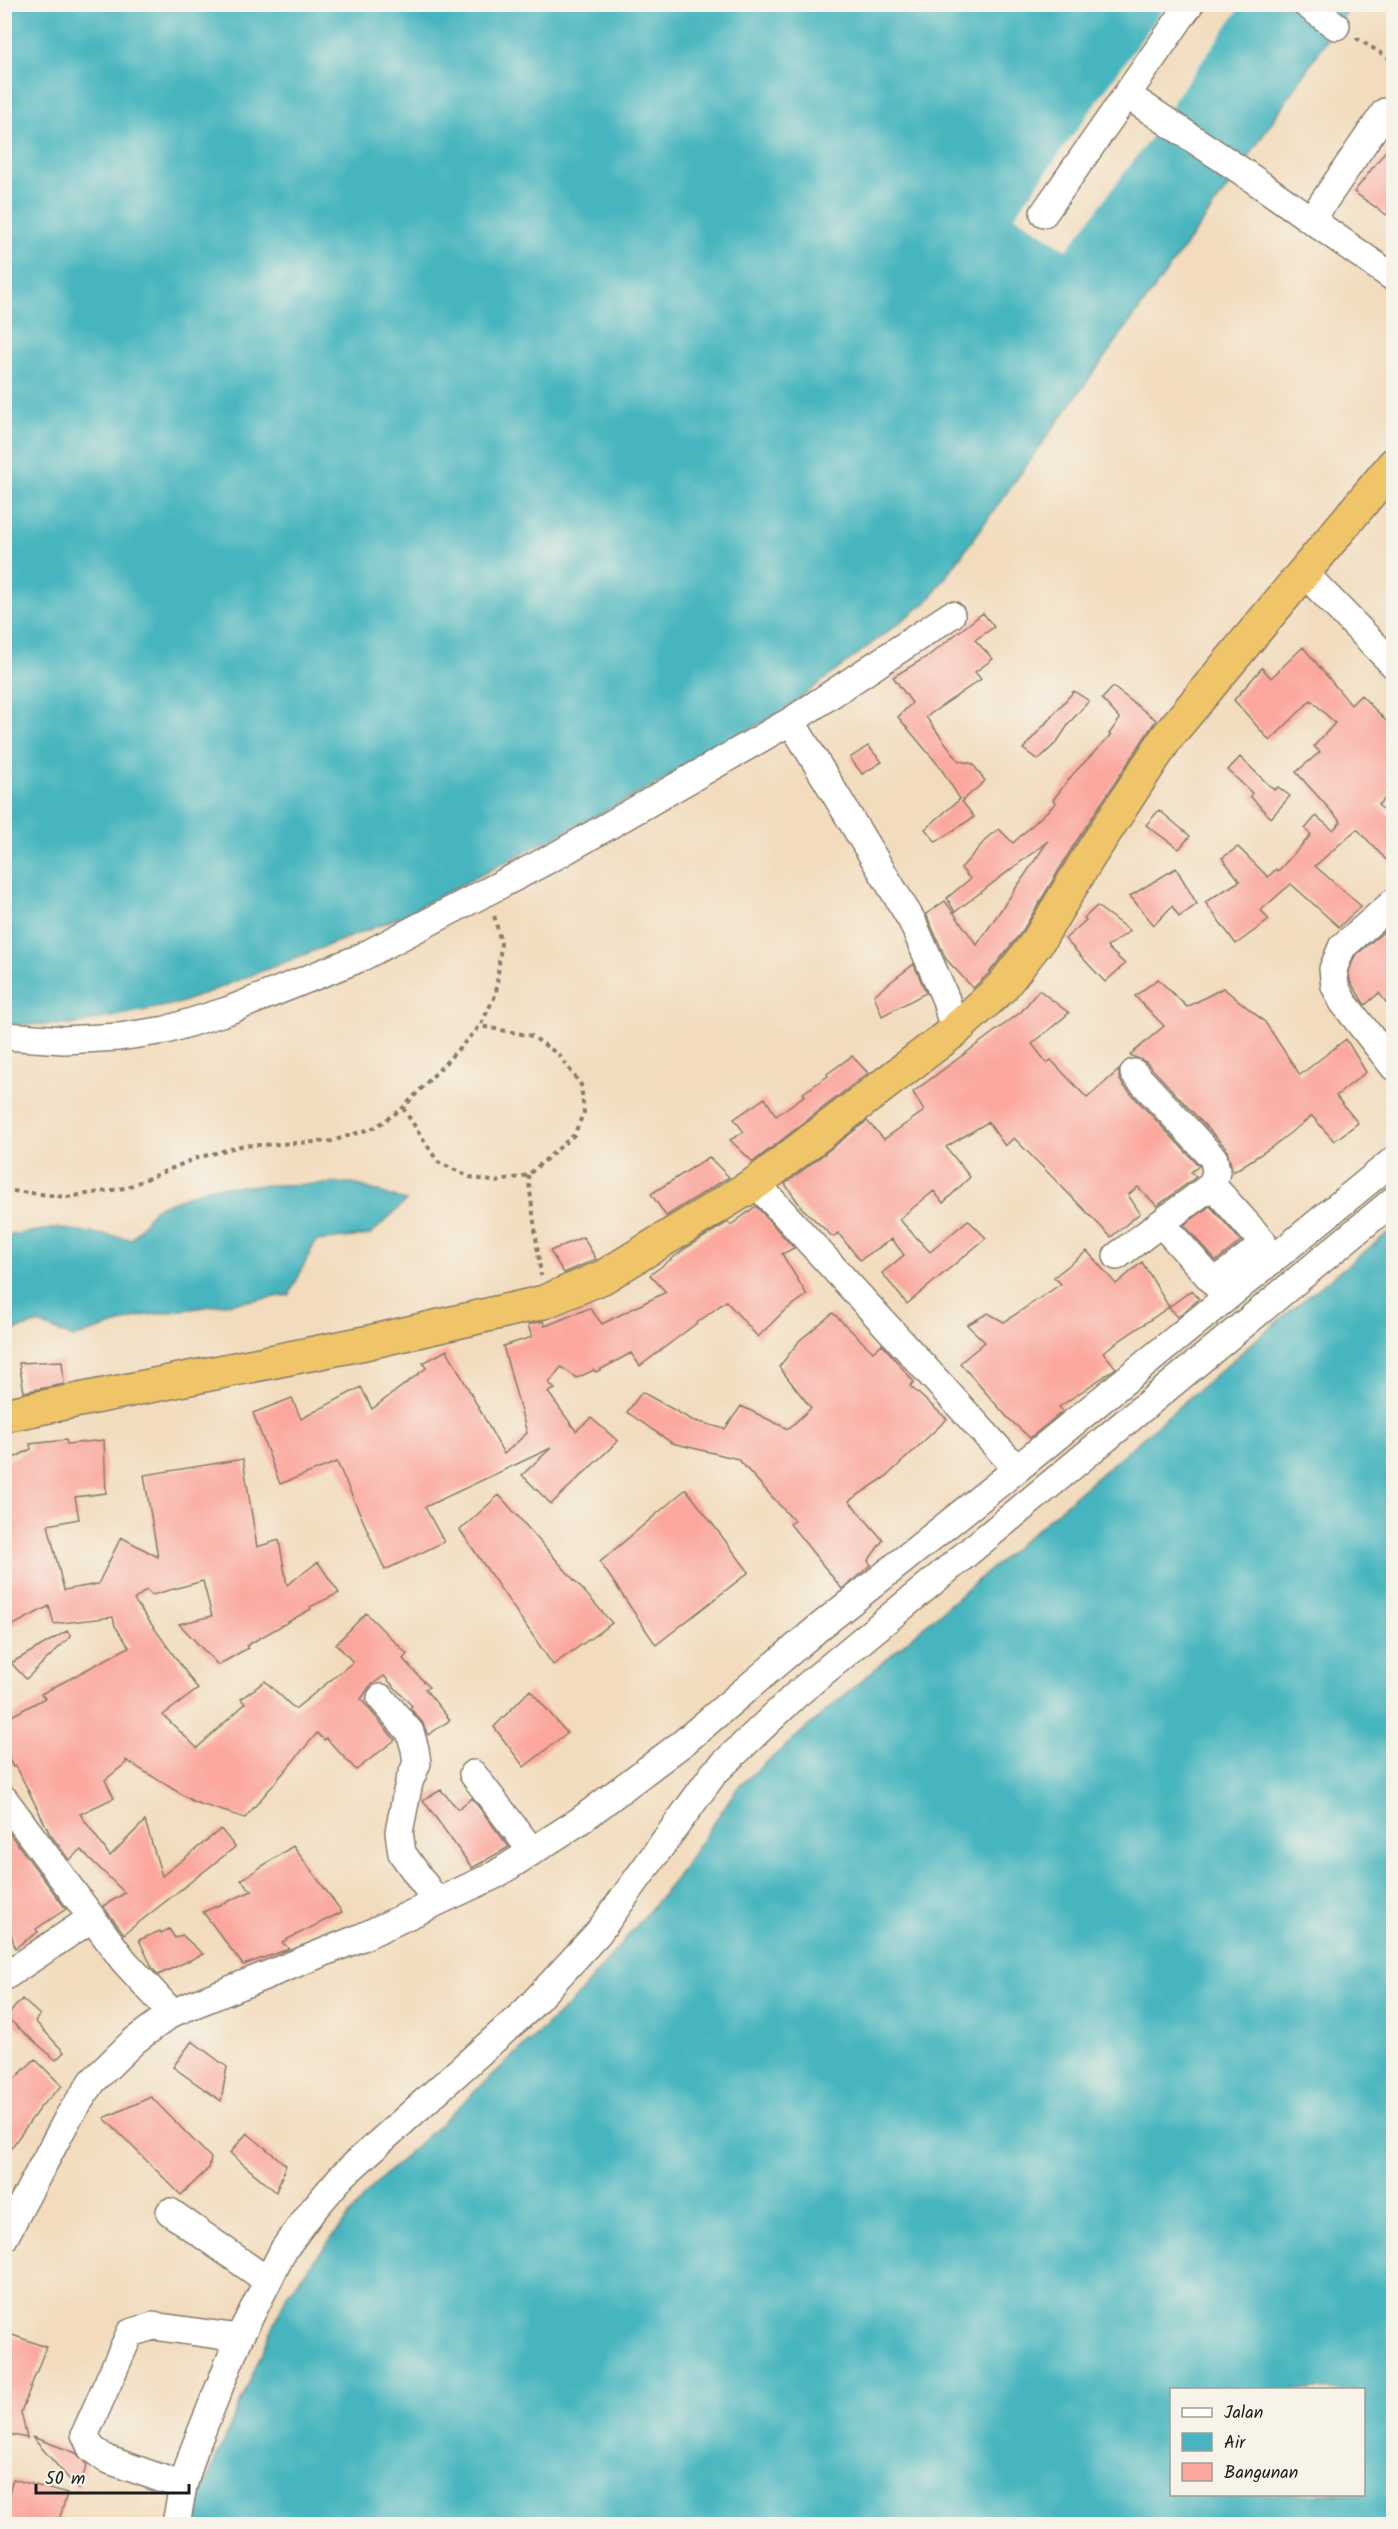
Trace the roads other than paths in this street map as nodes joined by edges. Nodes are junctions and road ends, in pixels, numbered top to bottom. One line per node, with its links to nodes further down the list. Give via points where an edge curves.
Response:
1 (1306, 4): 3 (street)
2 (1180, 8): 4 (street)
3 (1336, 26)
4 (1127, 95): 6 (street); 7 (street)
5 (1385, 112): 7 (street)
6 (1044, 213)
7 (1311, 220): 8 (street)
8 (1390, 268)
9 (1394, 464): 10 (highway)
10 (1304, 573): 12 (street); 15 (highway, via 1167,737 1038,941 1002,987)
11 (951, 615): 13 (street)
12 (1394, 665)
13 (791, 721): 15 (street, via 912,921 946,1000); 16 (street, via 559,854 360,958 237,1007 166,1030 64,1040)
14 (1394, 902): 17 (street, via 1342,947 1333,969 1335,986 1343,1002)
15 (954, 1031): 20 (highway)
16 (4, 1036)
17 (1394, 1067)
18 (1134, 1072): 21 (street, via 1214,1160)
19 (1394, 1160): 25 (street)
20 (756, 1183): 28 (highway, via 603,1277 544,1302 365,1343); 29 (street)
21 (1212, 1185): 23 (street); 25 (street, via 1260,1236)
22 (1394, 1200): 27 (street)
23 (1161, 1223): 24 (street); 26 (street)
24 (1117, 1256)
25 (1262, 1256): 26 (street)
26 (1219, 1295): 27 (street); 29 (street)
27 (1238, 1327): 32 (street, via 814,1680)
28 (4, 1415)
29 (1017, 1469): 31 (street, via 817,1629)
30 (381, 1698): 36 (street, via 410,1732 417,1762 399,1832 402,1853)
31 (684, 1742): 32 (street, via 693,1761); 35 (street, via 578,1822)
32 (714, 1773): 42 (street, via 598,1933 526,2011 342,2176 284,2249)
33 (473, 1774): 35 (street)
34 (4, 1799): 37 (street)
35 (532, 1851): 36 (street, via 495,1875)
36 (437, 1902): 39 (street, via 362,1937)
37 (92, 1918): 38 (street); 39 (street, via 131,1969)
38 (4, 1977)
39 (172, 2013): 41 (street, via 134,2041 93,2081 69,2116)
40 (170, 2212): 42 (street)
41 (4, 2238)
42 (268, 2281): 43 (street)
43 (239, 2338): 44 (street); 44 (street, via 153,2326 130,2333 85,2434 91,2448 106,2459)
44 (183, 2486): 45 (street)
45 (176, 2524)

